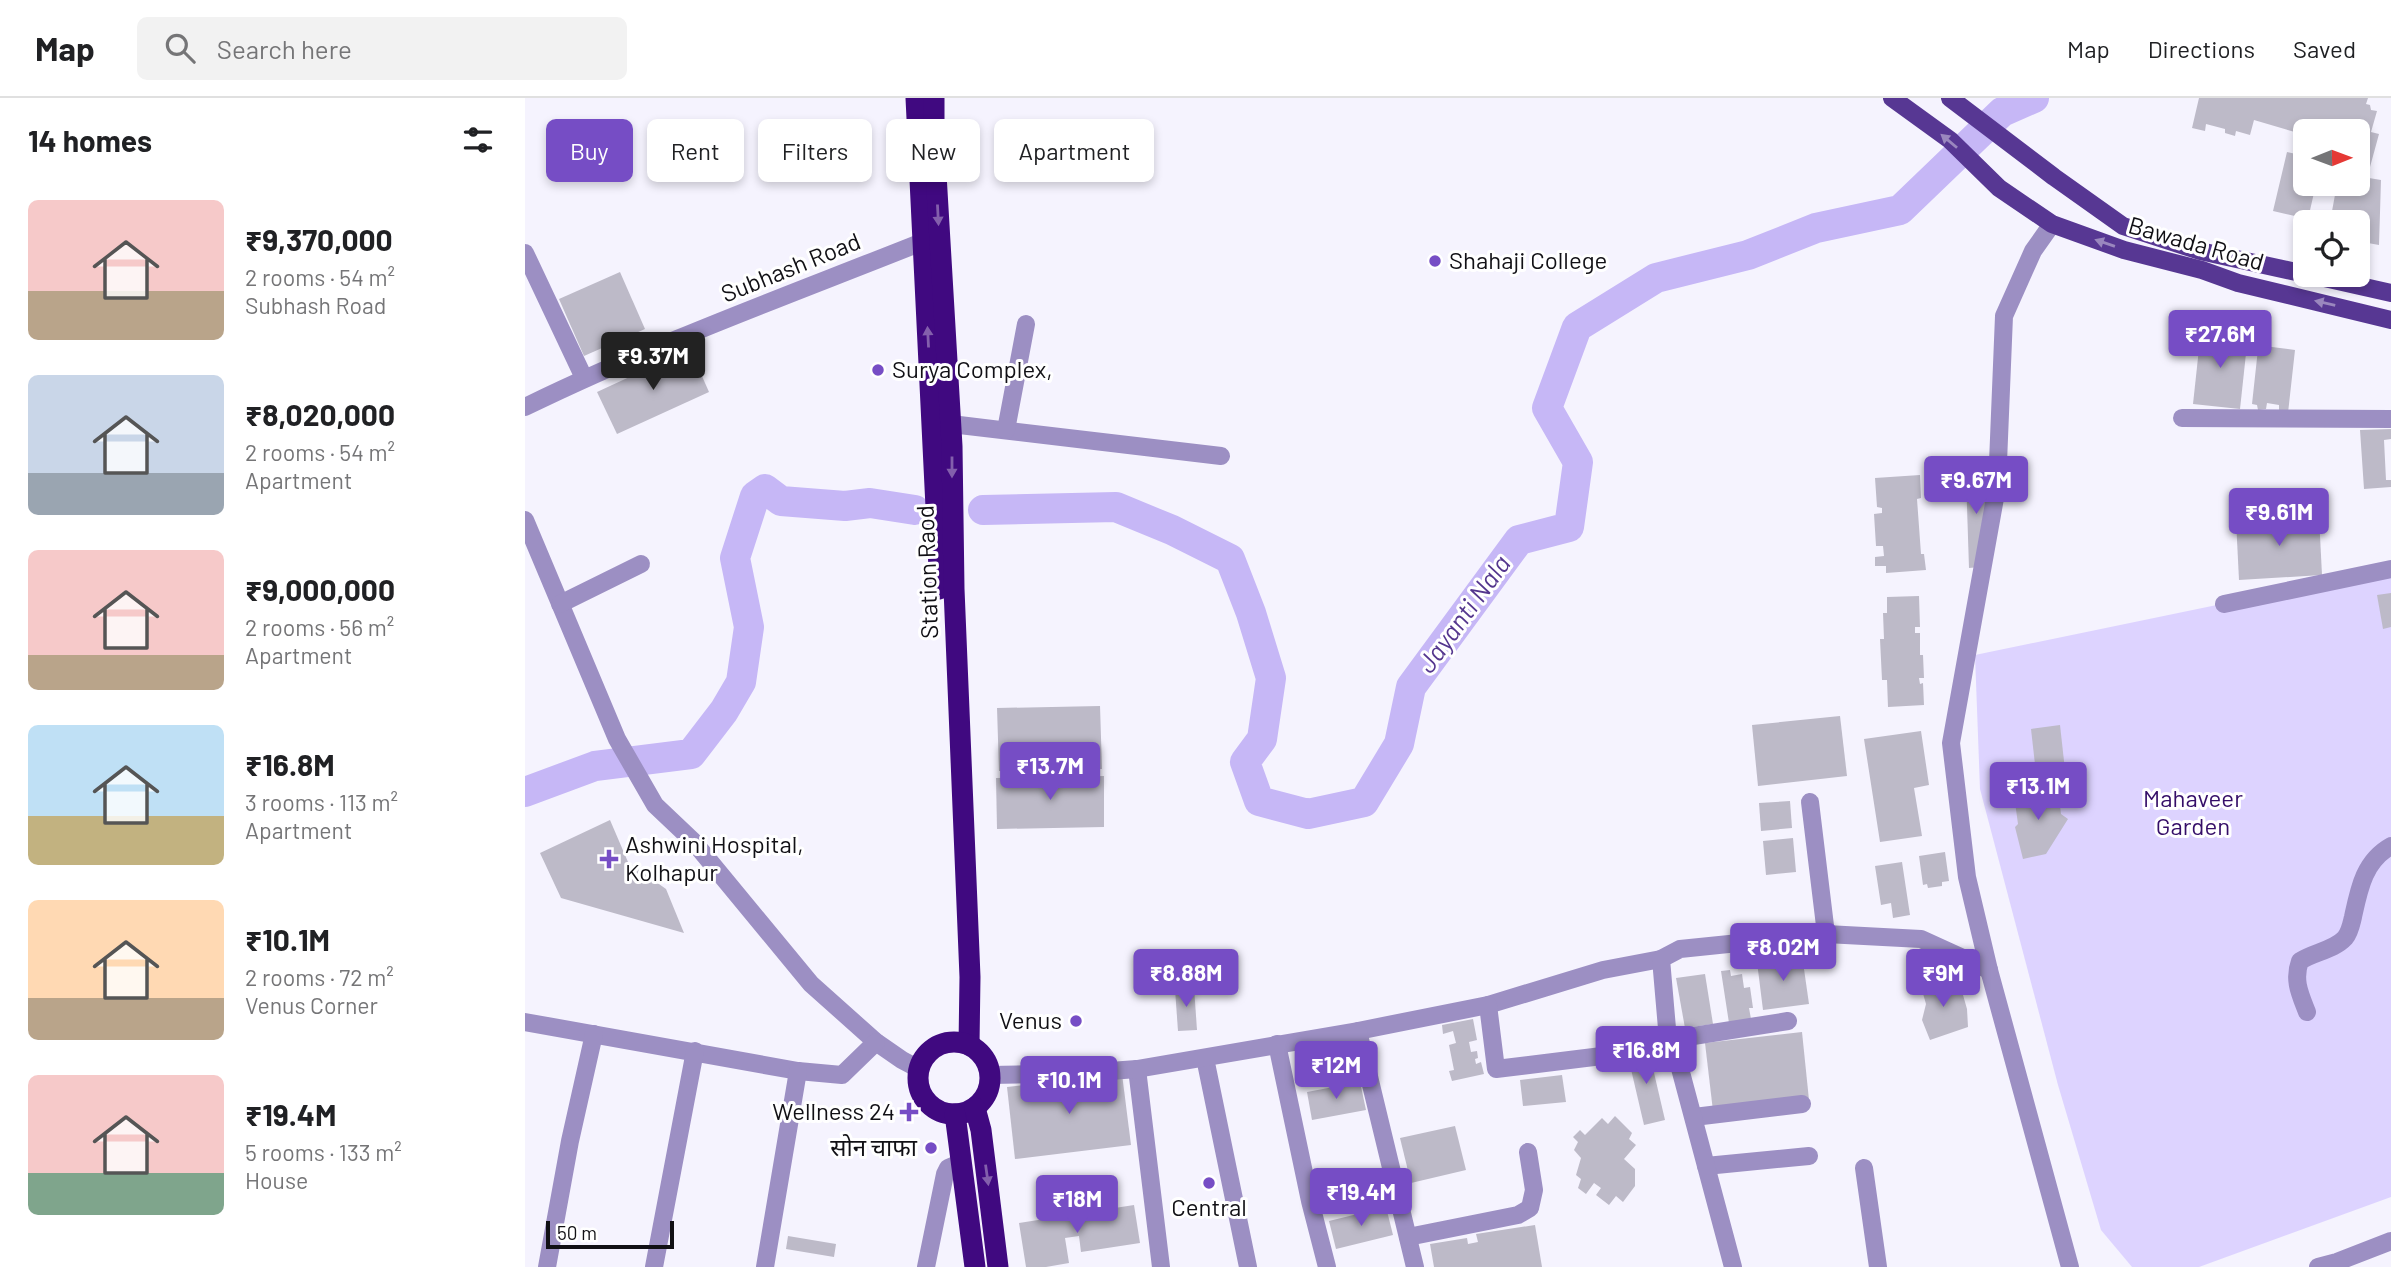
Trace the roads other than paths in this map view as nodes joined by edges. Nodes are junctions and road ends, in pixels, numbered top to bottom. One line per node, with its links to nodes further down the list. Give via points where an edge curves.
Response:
1 (916, 98): 6 (highway)
2 (934, 98): 17 (highway, Station Raod, one-way to 17)
3 (1892, 98): 5 (main road, Bawada Road, one-way to 3, via 1999,188 1950,140)
4 (1950, 98): 8 (main road, via 2123,226 2200,251)
5 (2052, 225): 11 (main road, Bawada Road, one-way to 5, via 2238,283); 29 (street, via 2033,251 2004,316 1997,487 1951,743 1967,877)
6 (922, 242): 13 (street, Subhash Road); 38 (highway, one-way to 6)
7 (525, 253): 13 (street)
8 (2293, 271)
9 (2364, 287): 10 (main road)
10 (2391, 293)
11 (2391, 320)
12 (1026, 324): 18 (street)
13 (584, 378): 14 (street, Subhash Road)
14 (525, 407)
15 (2182, 418): 16 (street)
16 (2391, 419)
17 (951, 424): 18 (street); 38 (highway, Station Raod, one-way to 38, via 970,977)
18 (1006, 430): 19 (street)
19 (1221, 456)
20 (525, 520): 23 (street)
21 (641, 564): 23 (street)
22 (2391, 569): 24 (street)
23 (560, 604): 37 (street, via 617,739 655,806 693,841 795,967)
24 (2224, 604)
25 (1810, 802): 27 (street)
26 (2391, 846): 31 (street, via 2366,869 2349,933 2300,961 2296,982)
27 (1826, 934): 28 (street, via 1680,949); 29 (street, via 1921,939)
28 (1661, 959): 30 (street, via 1603,970); 36 (street)
29 (1989, 970): 69 (street)
30 (1488, 1005): 34 (street); 41 (street, via 1496,1069)
31 (2307, 1013)
32 (1788, 1021): 36 (street)
33 (525, 1022): 35 (street)
34 (1358, 1031): 39 (street); 55 (street)
35 (594, 1034): 40 (street); 57 (street)
36 (1668, 1040): 49 (street)
37 (876, 1042): 43 (street); 45 (street, via 842,1075)
38 (962, 1043): 43 (highway, via 936,1046); 46 (highway, via 979,1052)
39 (1277, 1044): 42 (street); 65 (street)
40 (695, 1051): 45 (street); 58 (street)
41 (1618, 1054)
42 (1205, 1058): 44 (street); 64 (street)
43 (919, 1069): 48 (highway, via 919,1088 929,1104)
44 (1137, 1069): 46 (street); 63 (street)
45 (797, 1071): 59 (street)
46 (990, 1075): 48 (highway, via 985,1096)
47 (1802, 1104): 49 (street)
48 (956, 1111): 52 (highway); 62 (highway, one-way to 62, via 981,1129)
49 (1693, 1117): 53 (street)
50 (1528, 1152): 55 (street, via 1534,1190 1530,1208 1518,1215)
51 (1809, 1156): 53 (street)
52 (962, 1162): 60 (street, via 945,1174); 61 (highway)
53 (1706, 1166): 67 (street)
54 (1864, 1168): 68 (street)
55 (1408, 1237): 66 (street)
56 (2391, 1241): 70 (street)
57 (547, 1267)
58 (654, 1267)
59 (765, 1267)
60 (926, 1267)
61 (975, 1267)
62 (998, 1267)
63 (1161, 1267)
64 (1248, 1267)
65 (1327, 1267)
66 (1415, 1267)
67 (1733, 1267)
68 (1878, 1267)
69 (2070, 1267)
70 (2318, 1267)

